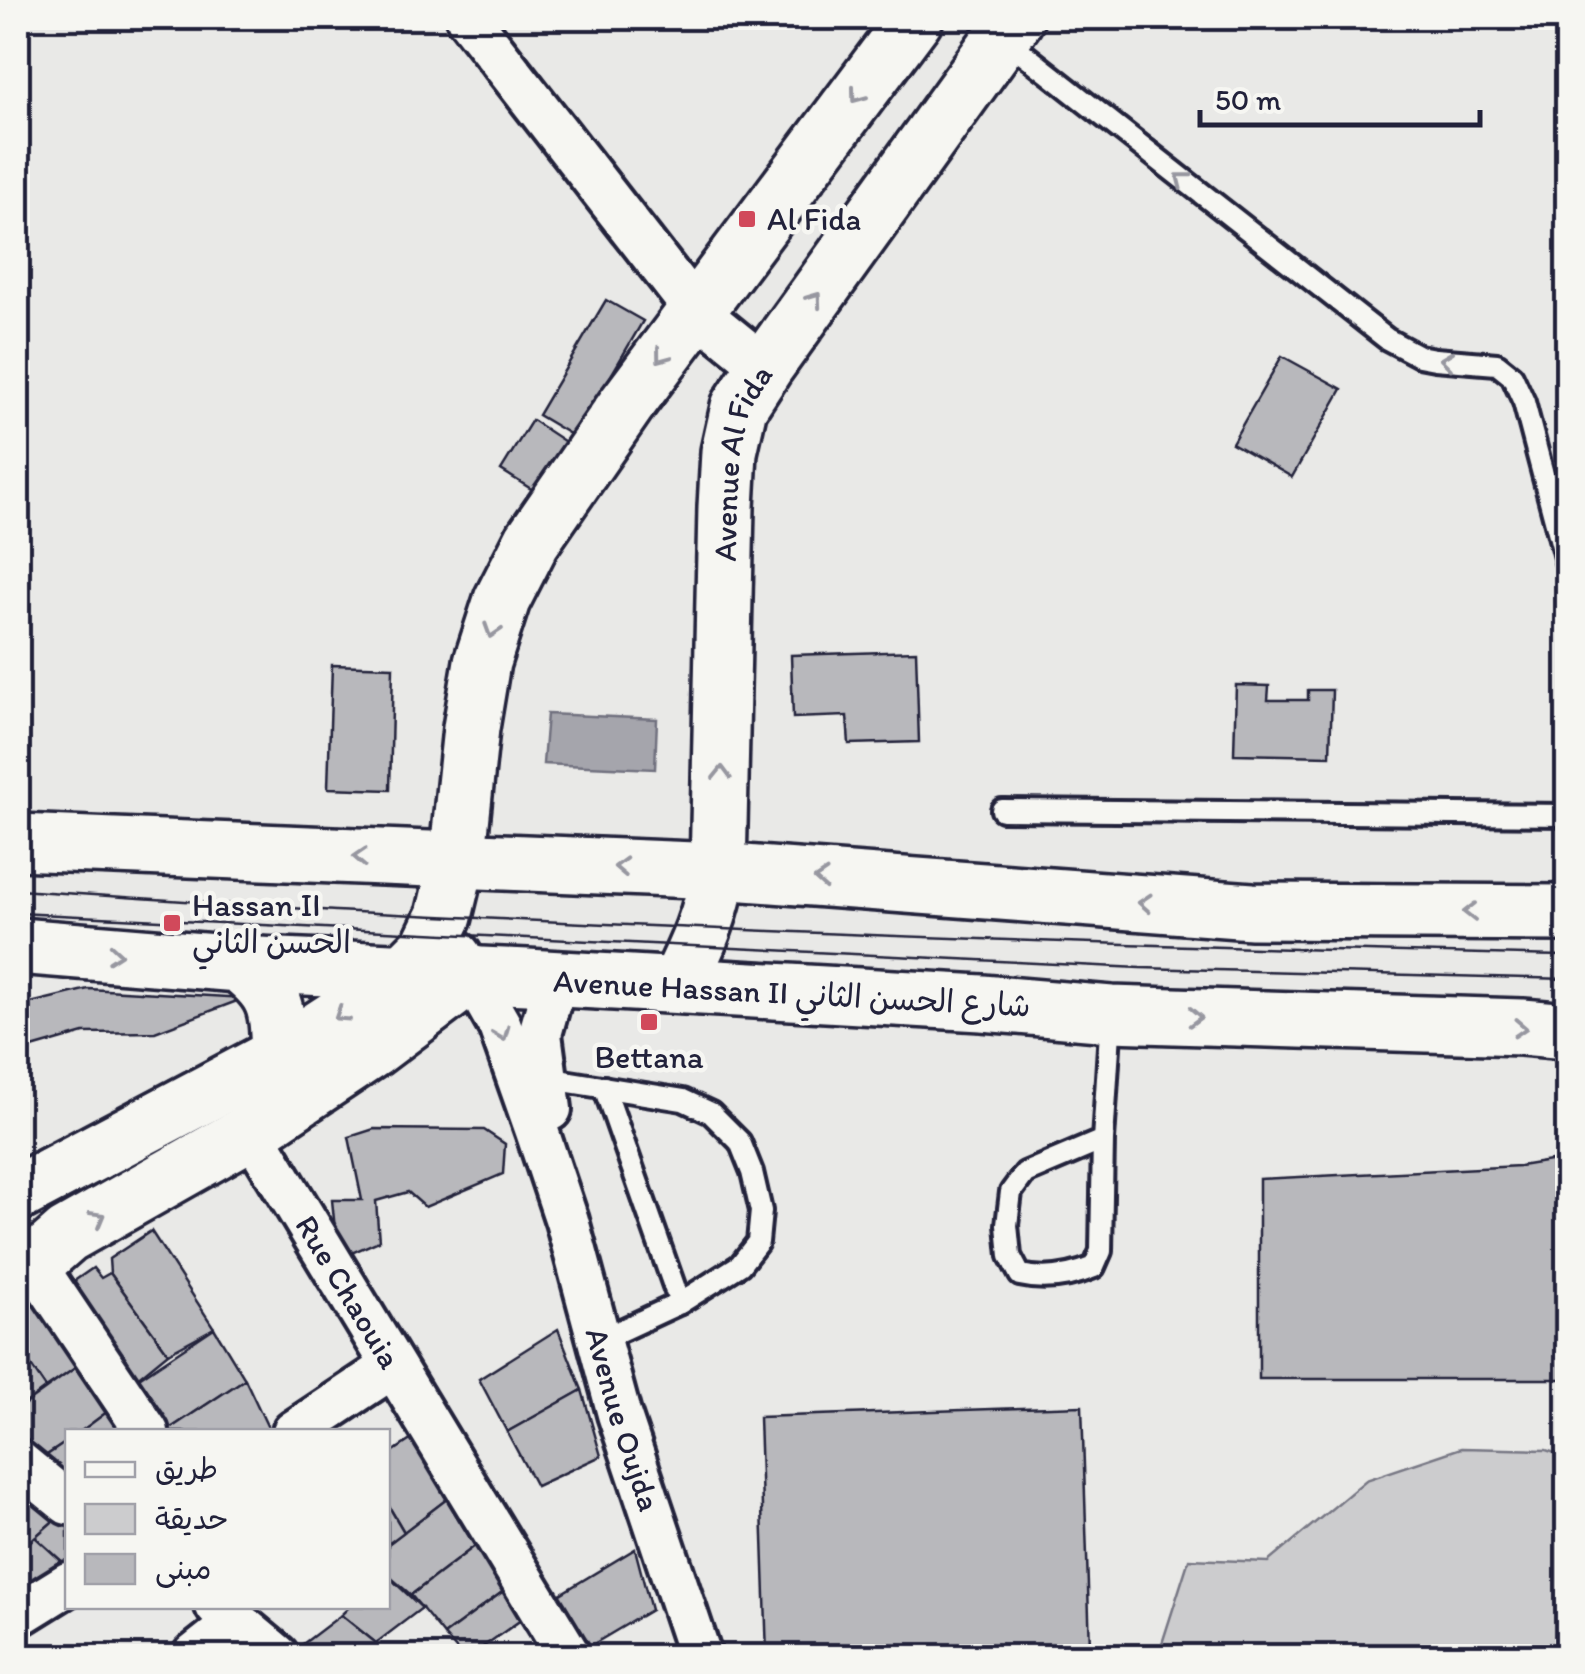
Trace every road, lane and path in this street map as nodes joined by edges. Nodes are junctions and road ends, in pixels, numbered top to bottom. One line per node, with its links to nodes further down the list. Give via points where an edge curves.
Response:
1 (468, 18): 4 (street)
2 (999, 24): 5 (main road, Avenue Al Fida, one-way to 2); 6 (lane, one-way to 2, via 1512,376 1498,364 1435,360 1388,340)
3 (895, 26): 4 (main road, one-way to 4)
4 (696, 312): 5 (street); 10 (main road, one-way to 10, via 542,526 502,600 482,662)
5 (765, 367): 11 (main road, Avenue Al Fida, one-way to 5, via 729,452 738,407)
6 (1568, 569)
7 (1002, 810): 8 (lane)
8 (1568, 815)
9 (18, 842): 10 (main road, one-way to 9)
10 (457, 862): 11 (main road, one-way to 10); 13 (main road)
11 (718, 871): 12 (main road, one-way to 11, via 1252,911); 19 (main road, Avenue Al Fida, via 700,938)
12 (1568, 912)
13 (444, 916): 16 (main road, via 429,947); 17 (street, Avenue Oujda)
14 (18, 946): 15 (main road, Avenue Hassan II شارع الحسن الثاني, one-way to 15)
15 (238, 964): 16 (main road, Avenue Hassan II شارع الحسن الثاني); 22 (main road, via 272,997)
16 (405, 970): 17 (main road, Avenue Hassan II شارع الحسن الثاني); 22 (main road, one-way to 22)
17 (472, 974): 18 (main road, Avenue Hassan II شارع الحسن الثاني); 25 (main road); 27 (street, Avenue Oujda, one-way to 27, via 500,1026)
18 (560, 980): 19 (main road, Avenue Hassan II شارع الحسن الثاني); 23 (street, Avenue Oujda, via 540,1034)
19 (678, 986): 20 (main road, Avenue Hassan II شارع الحسن الثاني)
20 (1111, 1014): 21 (main road, Avenue Hassan II شارع الحسن الثاني, one-way to 21); 26 (lane)
21 (1568, 1031)
22 (278, 1055): 28 (main road)
23 (545, 1078): 24 (lane); 27 (street, Avenue Oujda)
24 (604, 1087): 30 (lane); 30 (lane, via 683,1100 710,1113 740,1142 752,1172 761,1211 758,1242 740,1264)
25 (251, 1131): 29 (main road, one-way to 25, via 68,1235); 32 (street, Rue Chaouia)
26 (1103, 1140): 26 (lane, via 1094,1267 1041,1280 1020,1275 1007,1225 1012,1192 1026,1173)
27 (554, 1180): 31 (street, Avenue Oujda)
28 (18, 1192)
29 (26, 1268): 33 (street)
30 (680, 1302): 31 (lane)
31 (598, 1341): 43 (street, Avenue Oujda)
32 (392, 1367): 34 (street); 42 (street, Rue Chaouia)
33 (144, 1429)
34 (299, 1429)
35 (18, 1462): 36 (street)
36 (65, 1501)
37 (65, 1586): 39 (street)
38 (227, 1614): 40 (street); 41 (street)
39 (18, 1615)
40 (194, 1656)
41 (276, 1656)
42 (568, 1656)
43 (700, 1656)

